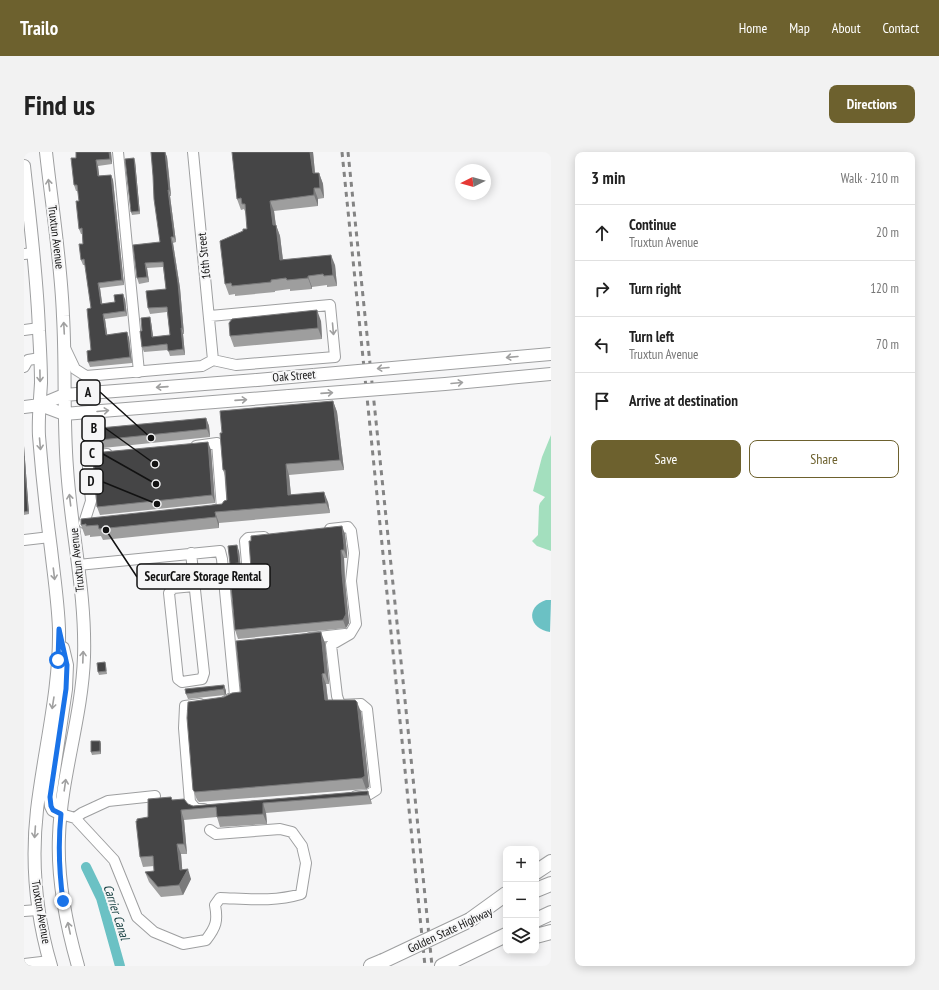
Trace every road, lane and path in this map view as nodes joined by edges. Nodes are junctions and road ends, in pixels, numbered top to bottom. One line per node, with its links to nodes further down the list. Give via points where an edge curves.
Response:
1 (46, 152): 10 (main road, Truxtun Avenue, one-way to 1, via 59,251)
2 (118, 152): 15 (street)
3 (193, 152): 7 (street, 16th Street)
4 (24, 166): 5 (main road, Truxtun Avenue)
5 (25, 180): 6 (main road, Truxtun Avenue)
6 (29, 254): 8 (main road, Truxtun Avenue)
7 (210, 316): 13 (street, 16th Street); 13 (street, one-way to 13, via 330,305 335,354 335,357 236,365)
8 (39, 328): 9 (street); 12 (main road, Truxtun Avenue)
9 (24, 330)
10 (65, 348): 15 (street, via 75,369 86,376); 17 (main road, Truxtun Avenue)
11 (551, 354): 17 (main road, Oak Street, one-way to 17, bridge)
12 (40, 358): 14 (street, via 28,360); 18 (main road, Truxtun Avenue, one-way to 18)
13 (213, 360): 15 (street, via 202,366)
14 (24, 367)
15 (140, 372)
16 (551, 374): 20 (main road, Oak Street, one-way to 16, bridge)
17 (64, 395): 18 (main road, Oak Street); 20 (main road, Truxtun Avenue)
18 (40, 405): 19 (main road, Oak Street); 20 (main road, Oak Street); 27 (main road, Truxtun Avenue, one-way to 27, via 39,433 43,486)
19 (24, 407)
20 (64, 414): 24 (main road, Truxtun Avenue, one-way to 20, via 67,471)
21 (186, 447): 23 (street, via 217,444 222,509)
22 (118, 453): 24 (street, via 87,456 91,501)
23 (206, 511)
24 (83, 523): 30 (main road, Truxtun Avenue)
25 (317, 531): 34 (street, via 348,527 352,531 354,552 351,581 356,624)
26 (271, 536): 31 (street, via 248,538 245,541 248,574)
27 (50, 537): 28 (street); 33 (main road, Truxtun Avenue, one-way to 33)
28 (24, 540)
29 (191, 553): 30 (street); 31 (street, via 220,551); 32 (street)
30 (78, 565): 39 (main road, Truxtun Avenue, one-way to 30, via 78,713 84,658 84,620)
31 (224, 578): 38 (street, via 234,645 234,696 226,701 185,706 184,728 190,802 196,809)
32 (194, 586): 32 (street, via 204,673 202,679 182,682 178,678 168,593 173,588)
33 (59, 629): 39 (main road, via 67,665 66,689 50,802 53,810); 44 (main road, Truxtun Avenue, one-way to 44, via 55,690 36,812 34,876)
34 (350, 634): 35 (street); 37 (street, via 331,645 337,696 340,705 361,704 367,709 376,790 368,795)
35 (297, 639)
36 (155, 796): 40 (street, via 108,801)
37 (344, 797)
38 (211, 808)
39 (61, 814): 40 (street); 56 (main road, Truxtun Avenue, one-way to 39, via 59,871)
40 (76, 818): 41 (street, via 114,860 137,917 154,932 183,944 206,940 215,928 216,905 220,898 272,900 301,894 306,863 302,846 292,832 280,829 216,834)
41 (210, 830)
42 (503, 896): 48 (highway)
43 (503, 905): 48 (highway, Golden State Highway)
44 (38, 910): 45 (street); 53 (main road, Truxtun Avenue)
45 (24, 911)
46 (550, 913): 47 (highway)
47 (539, 918)
48 (470, 920): 55 (highway, Golden State Highway, bridge)
49 (551, 932): 50 (highway)
50 (539, 935)
51 (503, 936): 57 (highway)
52 (503, 947): 57 (highway)
53 (51, 963): 54 (street)
54 (24, 964)
55 (377, 964)
56 (78, 966)
57 (443, 966)

